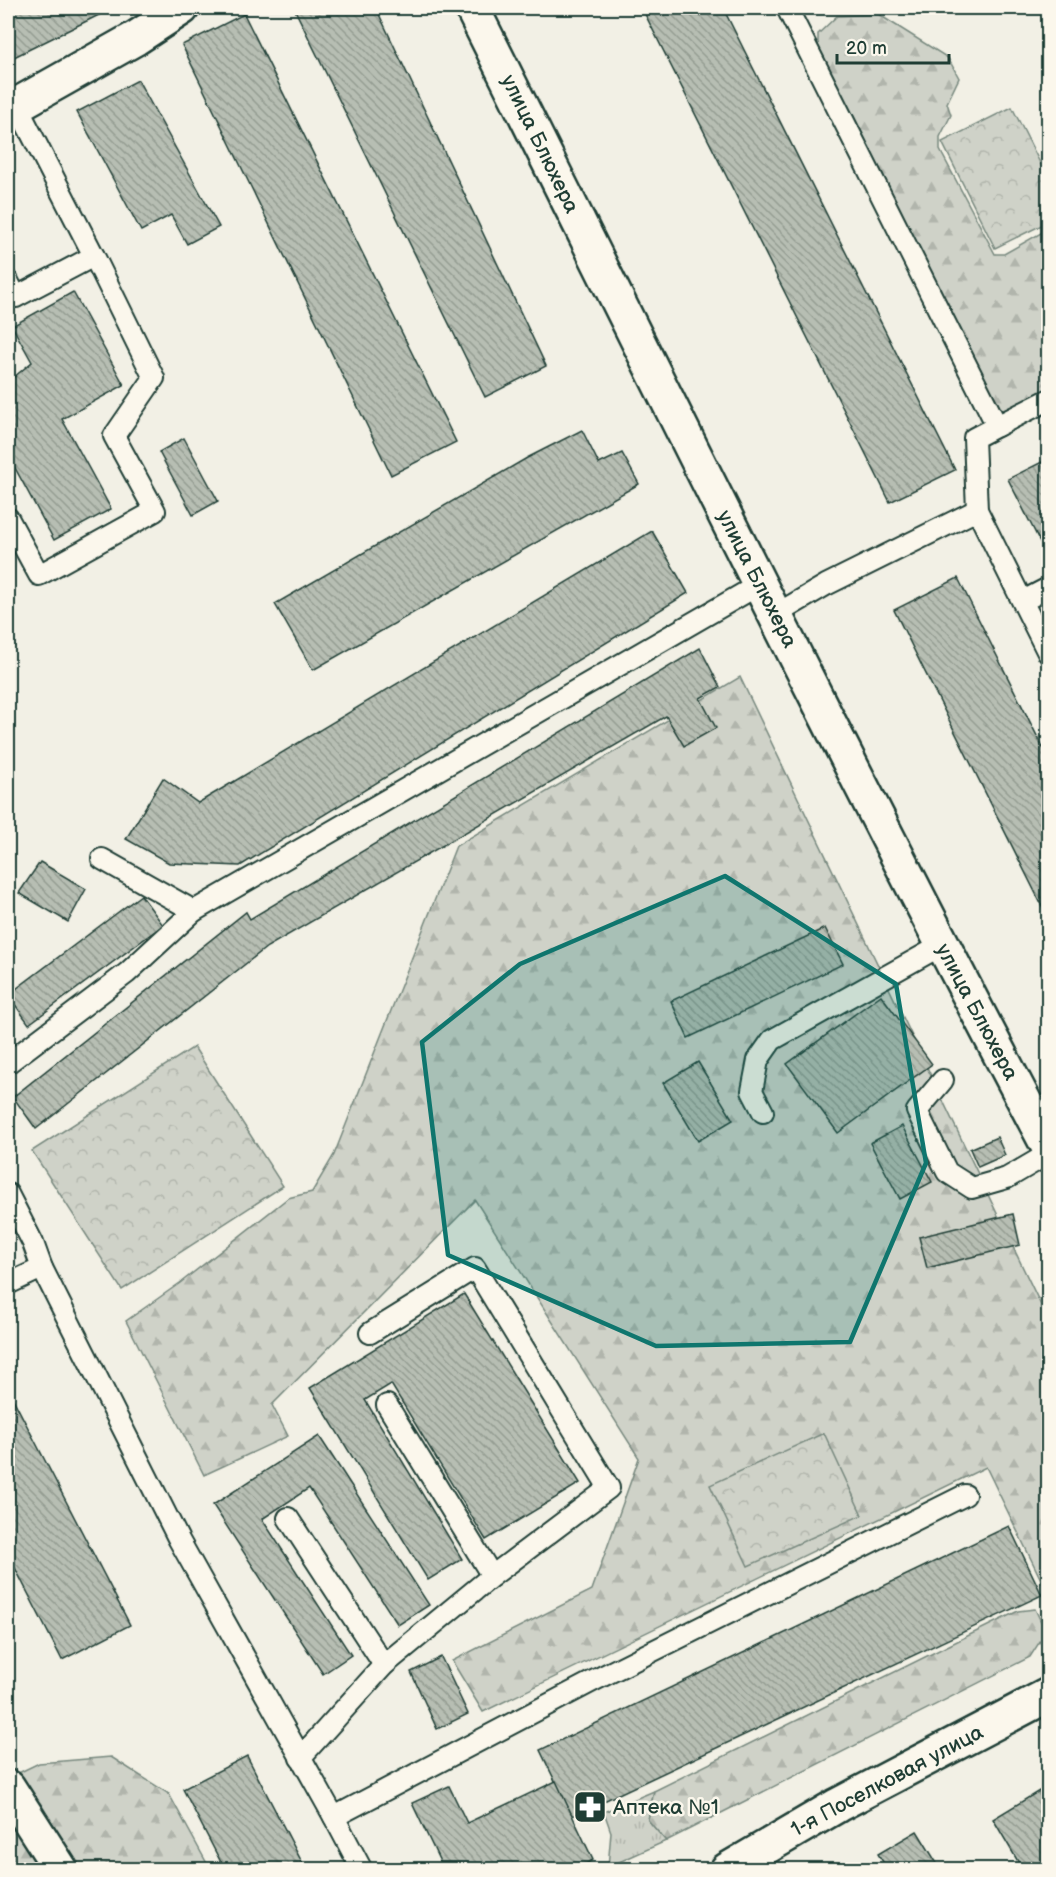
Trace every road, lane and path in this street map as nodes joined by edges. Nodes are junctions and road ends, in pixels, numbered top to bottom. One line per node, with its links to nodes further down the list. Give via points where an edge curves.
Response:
1 (182, 8): 4 (street)
2 (472, 8): 11 (street, улица Блюхера)
3 (787, 8): 8 (lane)
4 (12, 108): 5 (lane)
5 (94, 256): 6 (lane); 10 (lane, via 153,378 114,436 155,511 39,575)
6 (10, 295)
7 (1048, 400): 8 (lane)
8 (997, 426): 9 (lane, via 974,438)
9 (977, 510): 13 (lane); 14 (lane, via 826,585)
10 (8, 518)
11 (760, 584): 14 (street, улица Блюхера); 17 (lane)
12 (1048, 588): 13 (lane)
13 (1023, 601): 15 (lane)
14 (775, 615): 18 (street, улица Блюхера)
15 (1048, 653)
16 (102, 859): 17 (lane)
17 (194, 911): 19 (lane, via 127,973)
18 (942, 945): 21 (lane, via 772,1040 758,1060 752,1091); 22 (street, улица Блюхера)
19 (8, 1064)
20 (943, 1080): 23 (lane, via 917,1111 946,1172 972,1188 1007,1178)
21 (763, 1112)
22 (1048, 1146)
23 (1048, 1154)
24 (8, 1194): 25 (lane)
25 (42, 1268): 26 (lane); 34 (lane, via 178,1540)
26 (8, 1284)
27 (370, 1332): 31 (lane, via 475,1268 609,1488)
28 (387, 1405): 31 (lane)
29 (965, 1495): 36 (lane, via 593,1681)
30 (288, 1518): 32 (lane)
31 (492, 1576): 32 (lane)
32 (384, 1665): 34 (lane)
33 (1046, 1698): 39 (street, 1-я Поселковая улица, via 838,1805)
34 (300, 1758): 36 (lane)
35 (8, 1787): 37 (street)
36 (334, 1817): 38 (lane)
37 (62, 1869)
38 (362, 1869)
39 (727, 1869)

